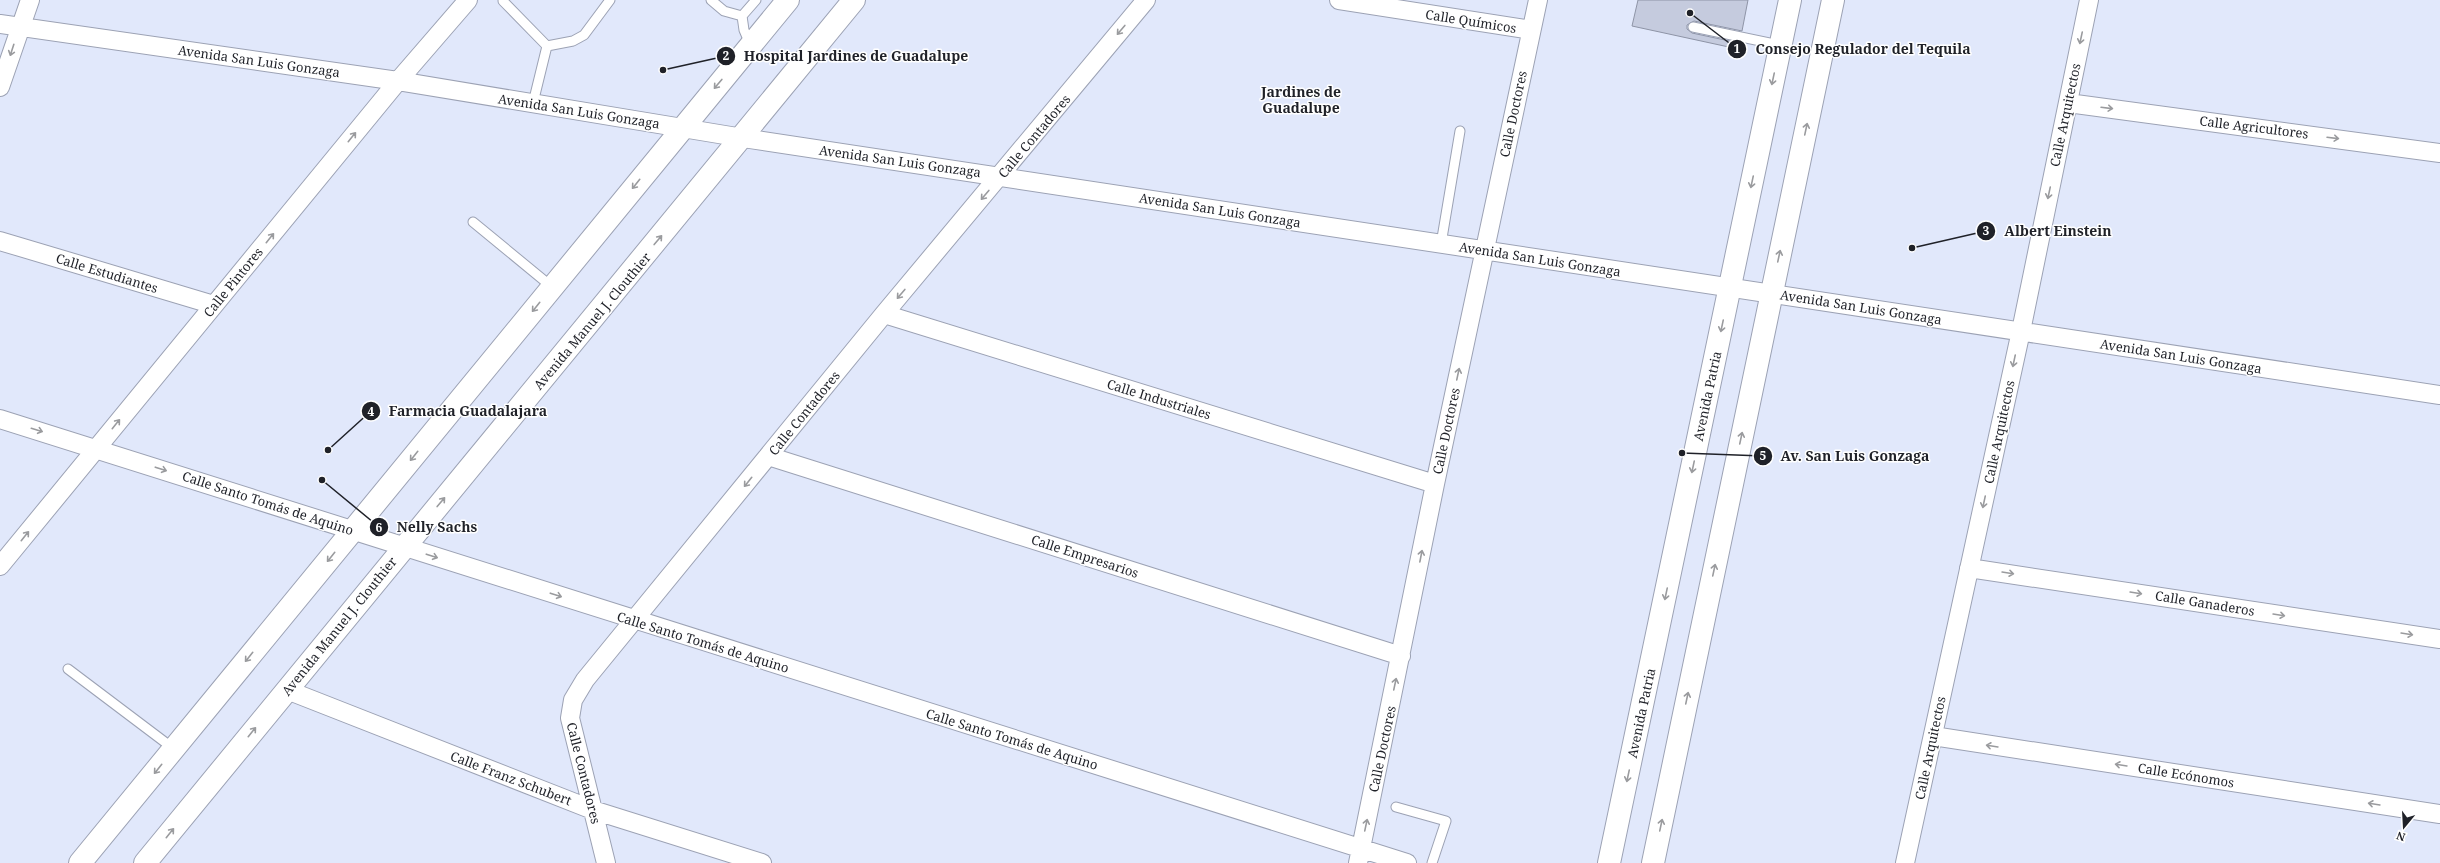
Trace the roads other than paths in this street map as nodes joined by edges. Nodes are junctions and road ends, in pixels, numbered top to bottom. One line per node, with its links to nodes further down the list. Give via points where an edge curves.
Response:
1 (30, 0): 17 (street)
2 (468, 0): 23 (street, Calle Pintores)
3 (610, 0): 21 (lane, via 584,35 573,41)
4 (711, 0): 15 (lane, via 724,12)
5 (756, 0): 15 (lane)
6 (788, 0): 22 (main road)
7 (854, 0): 29 (main road, Avenida Manuel J. Clouthier)
8 (1146, 0): 31 (street, Calle Contadores, one-way to 31)
9 (1339, 0): 19 (street, Calle Químicos)
10 (1538, 0): 19 (street, Calle Doctores)
11 (1790, 0): 20 (main road, Avenida Patria)
12 (1833, 0): 38 (main road, one-way to 12)
13 (2089, 0): 26 (street, Calle Arquitectos, one-way to 26)
14 (503, 1): 21 (lane)
15 (742, 16): 22 (lane)
16 (0, 24): 17 (street, Avenida San Luis Gonzaga)
17 (20, 27): 23 (street, Avenida San Luis Gonzaga); 24 (street, one-way to 24)
18 (1693, 27): 20 (lane)
19 (1531, 30): 35 (street, Calle Doctores)
20 (1780, 45): 37 (main road, Avenida Patria, one-way to 37)
21 (547, 46): 25 (lane)
22 (750, 46): 27 (main road, one-way to 27)
23 (398, 81): 25 (street, Avenida San Luis Gonzaga); 39 (street, Calle Pintores, one-way to 23)
24 (0, 87)
25 (533, 103): 27 (street, Avenida San Luis Gonzaga)
26 (2068, 103): 30 (street, Calle Agricultores, one-way to 30); 41 (street, Calle Arquitectos, one-way to 41)
27 (682, 128): 29 (street, Avenida San Luis Gonzaga); 36 (main road, one-way to 36)
28 (1460, 131): 34 (lane)
29 (743, 138): 31 (street, Avenida San Luis Gonzaga); 48 (main road, Avenida Manuel J. Clouthier, one-way to 29)
30 (2440, 153)
31 (1000, 176): 34 (street, Avenida San Luis Gonzaga); 40 (street, Calle Contadores, one-way to 40)
32 (473, 222): 36 (lane)
33 (0, 241): 39 (street, Calle Estudiantes)
34 (1441, 244): 35 (street, Avenida San Luis Gonzaga)
35 (1484, 250): 37 (street, Avenida San Luis Gonzaga); 46 (street, Calle Doctores, one-way to 35)
36 (552, 287): 47 (main road, one-way to 47)
37 (1730, 288): 38 (street, Avenida San Luis Gonzaga); 68 (main road, Avenida Patria, one-way to 68)
38 (1771, 294): 41 (street, Avenida San Luis Gonzaga); 69 (main road, one-way to 38)
39 (214, 305): 44 (street, Calle Pintores, one-way to 39)
40 (884, 314): 45 (street, Calle Contadores); 46 (street, Calle Industriales)
41 (2021, 332): 42 (street, Avenida San Luis Gonzaga); 50 (street, Calle Arquitectos, one-way to 50)
42 (2440, 394)
43 (0, 419): 44 (street, Calle Santo Tomás de Aquino, one-way to 44)
44 (96, 449): 47 (street, Calle Santo Tomás de Aquino, one-way to 47); 49 (street, Calle Pintores, one-way to 44)
45 (768, 456): 51 (street, Calle Contadores, one-way to 51); 53 (street, Calle Empresarios)
46 (1435, 484): 53 (street, Calle Doctores, one-way to 46)
47 (353, 530): 48 (street, Calle Santo Tomás de Aquino); 57 (main road, one-way to 57)
48 (404, 547): 51 (street, Calle Santo Tomás de Aquino, one-way to 51); 55 (main road, Avenida Manuel J. Clouthier)
49 (0, 566)
50 (1969, 568): 52 (street, Calle Ganaderos, one-way to 52); 56 (street, Calle Arquitectos)
51 (635, 620): 59 (street, Calle Contadores, via 585,680 573,700 570,718 572,735); 61 (street, Calle Santo Tomás de Aquino)
52 (2440, 639)
53 (1401, 656): 61 (street, Calle Doctores, one-way to 53)
54 (68, 669): 57 (lane)
55 (287, 690): 59 (street, Calle Franz Schubert); 63 (main road, Avenida Manuel J. Clouthier, one-way to 55)
56 (1933, 736): 60 (street, Calle Ecónomos, one-way to 56); 70 (street, Calle Arquitectos)
57 (174, 749): 62 (main road, one-way to 62)
58 (1396, 807): 67 (lane, via 1446,821)
59 (593, 810): 64 (street, Calle Contadores); 65 (street, Calle Franz Schubert)
60 (2440, 814)
61 (1360, 856): 66 (street, Calle Santo Tomás de Aquino)
62 (80, 863)
63 (145, 863)
64 (606, 863)
65 (762, 863)
66 (1406, 863)
67 (1432, 863)
68 (1610, 863)
69 (1653, 863)
70 (1905, 863)

